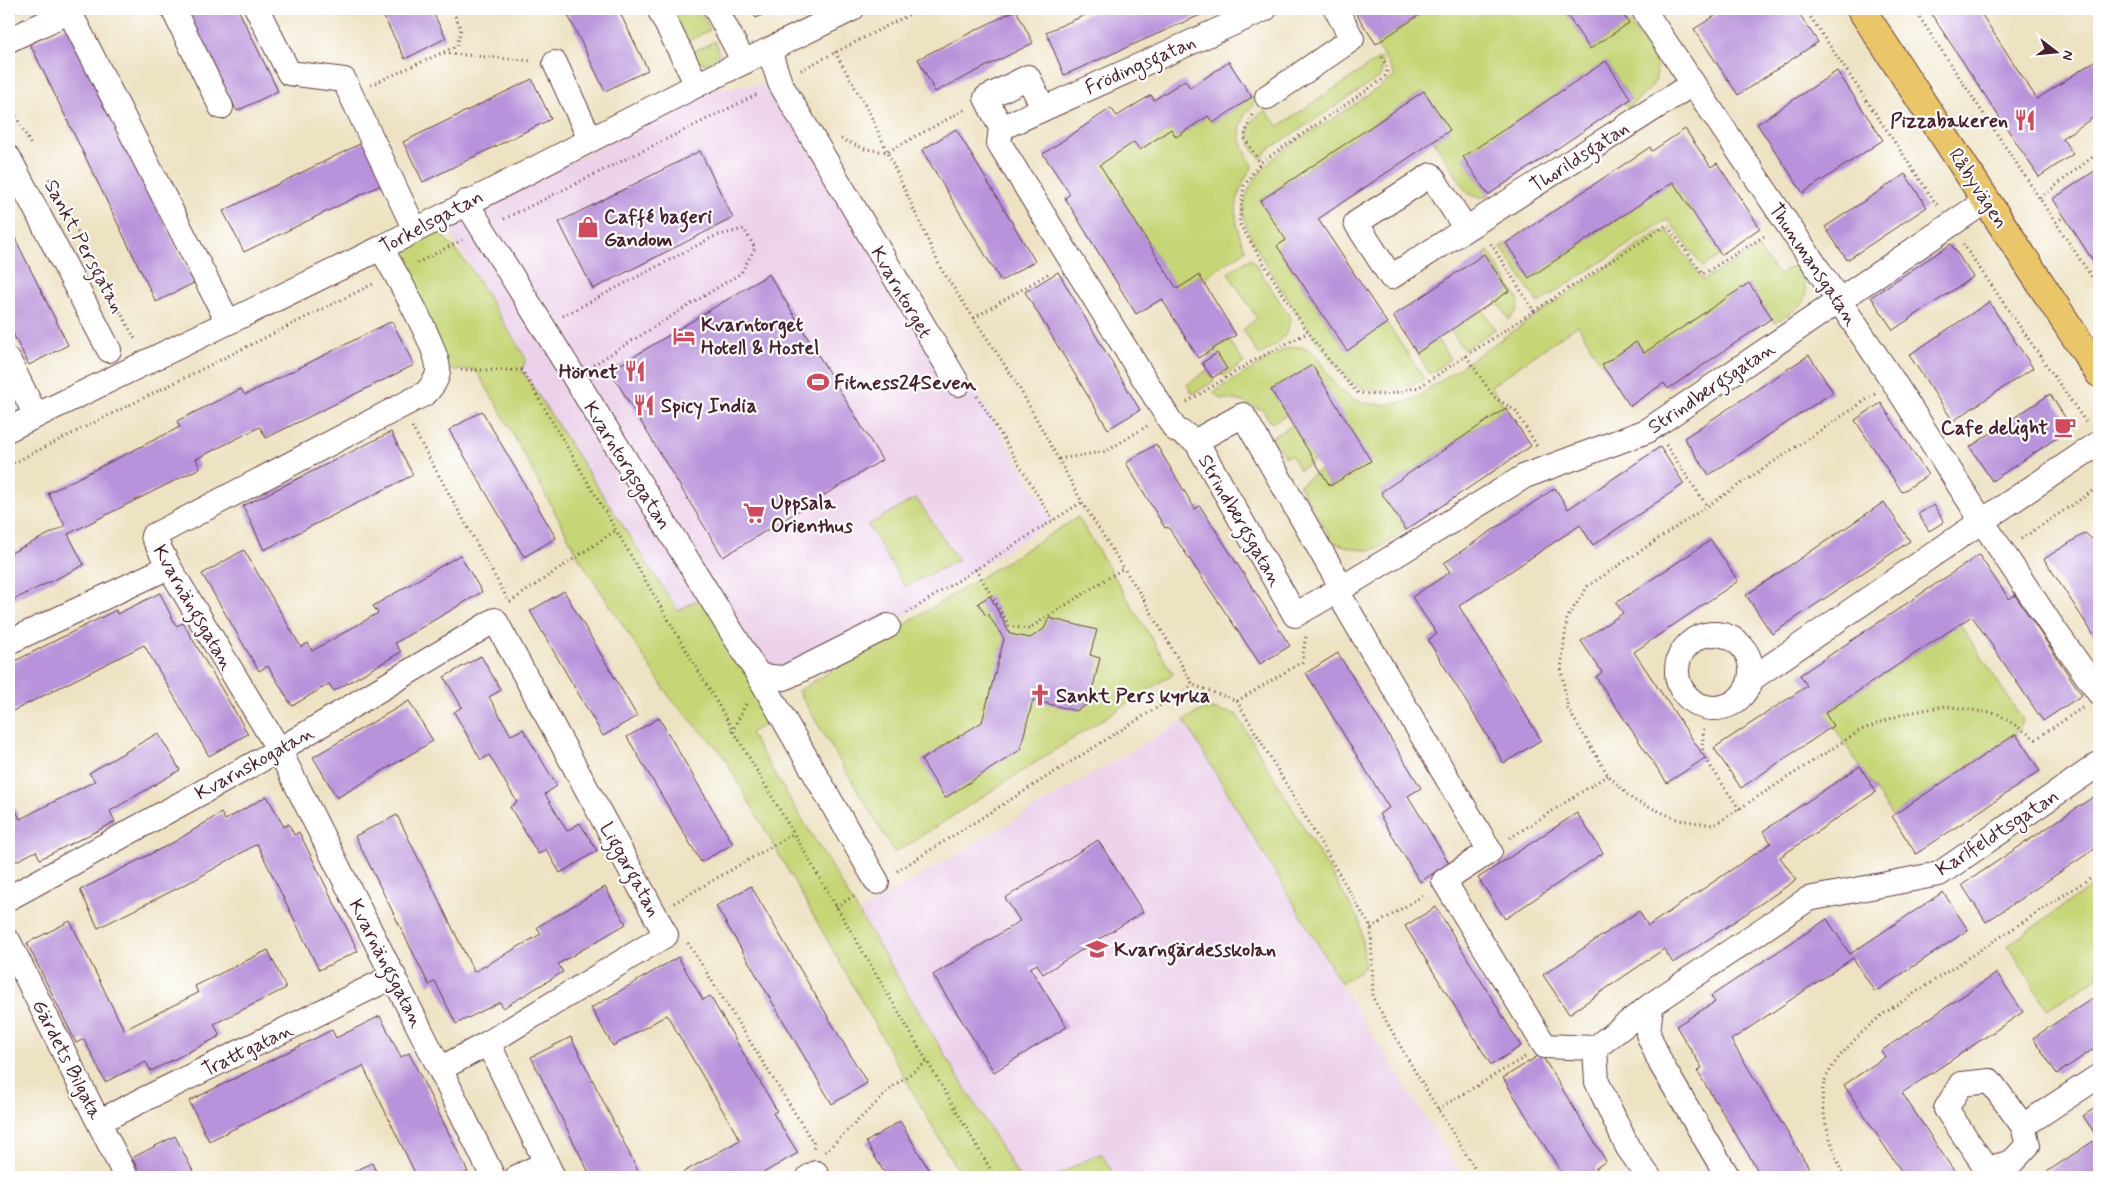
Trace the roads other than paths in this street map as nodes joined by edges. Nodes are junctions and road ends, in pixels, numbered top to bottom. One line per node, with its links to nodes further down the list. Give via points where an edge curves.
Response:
1 (172, 9): 18 (street)
2 (257, 9): 26 (street, via 289,73 344,80)
3 (658, 9): 16 (street)
4 (716, 9): 13 (street)
5 (852, 9): 12 (street, Torkelsgatan)
6 (1265, 9): 19 (street, Frödingsgatan)
7 (1336, 9): 17 (street, via 1352,39)
8 (1643, 9): 15 (street, Thunmansgatan)
9 (1861, 9): 23 (main road, Råbyvägen)
10 (72, 10): 11 (street); 29 (street)
11 (9, 40)
12 (768, 50): 13 (street, Torkelsgatan); 33 (street, Kvarntorget, via 780,83)
13 (744, 62): 16 (street, Torkelsgatan)
14 (555, 63): 21 (street)
15 (1692, 84): 25 (street, Thorildsgatan); 28 (street, Thunmansgatan)
16 (697, 85): 21 (street, Torkelsgatan)
17 (1267, 96)
18 (221, 107)
19 (1043, 108): 20 (street, Frödingsgatan); 20 (street, via 1028,77 986,98)
20 (1001, 128): 36 (street, via 999,143 1174,430)
21 (590, 139): 24 (street, Torkelsgatan)
22 (9, 158): 30 (street, Sankt Persgatan)
23 (1987, 200): 28 (street, Strindbergsgatan); 32 (main road, Råbyvägen)
24 (466, 202): 26 (street, Torkelsgatan); 44 (street, Kvarntorgsgatan)
25 (1466, 229): 25 (street, Thorildsgatan, via 1391,277 1356,223 1431,175)
26 (415, 230): 27 (street, Torkelsgatan)
27 (381, 248): 29 (street, Torkelsgatan); 39 (street, Kvarnängsgatan, via 436,358 438,370 435,381 426,393 153,536)
28 (1839, 300): 38 (street, Thunmansgatan); 40 (street, Strindbergsgatan, via 1654,427 1525,476)
29 (228, 322): 34 (street, Torkelsgatan)
30 (109, 350)
31 (9, 361): 34 (street)
32 (2099, 371)
33 (958, 384)
34 (36, 416): 35 (street, Torkelsgatan)
35 (9, 429)
36 (1196, 441): 40 (street, Strindbergsgatan, via 1295,615); 40 (street, Strindbergsgatan, via 1243,414)
37 (2099, 443): 38 (street)
38 (1982, 521): 45 (street); 46 (street, Thunmansgatan)
39 (169, 567): 43 (street); 47 (street, Kvarnängsgatan)
40 (1340, 589): 55 (street, via 1490,851 1444,881 1545,1046)
41 (502, 611): 47 (street, Kvarnskogatan); 54 (street, Liggargatan, via 666,935)
42 (888, 626): 44 (street, via 784,678)
43 (9, 642)
44 (759, 676): 49 (street, Kvarntorgsgatan)
45 (1750, 680)
46 (2099, 694)
47 (279, 750): 50 (street, Kvarnskogatan); 52 (street, Kvarnängsgatan)
48 (2099, 764): 53 (street, Karlfeldtsgatan, via 1939,874 1808,899)
49 (877, 882)
50 (9, 898)
51 (9, 942): 58 (street, Gärdets Bilgata)
52 (394, 976): 56 (street, Kvarnängsgatan); 58 (street, Trattgatan)
53 (1651, 1005): 55 (street, Karlfeldtsgatan); 65 (street, via 1648,1034 1660,1064)
54 (488, 1043): 56 (street); 60 (street)
55 (1596, 1048): 64 (street, via 1597,1082 1628,1148)
56 (440, 1069): 62 (street, Kvarnängsgatan)
57 (2099, 1076): 59 (street)
58 (100, 1121): 61 (street, Gärdets Bilgata)
59 (2023, 1126)
60 (549, 1170): 63 (street)
61 (126, 1177)
62 (494, 1177)
63 (517, 1177)
64 (1649, 1177)
65 (1728, 1177)

